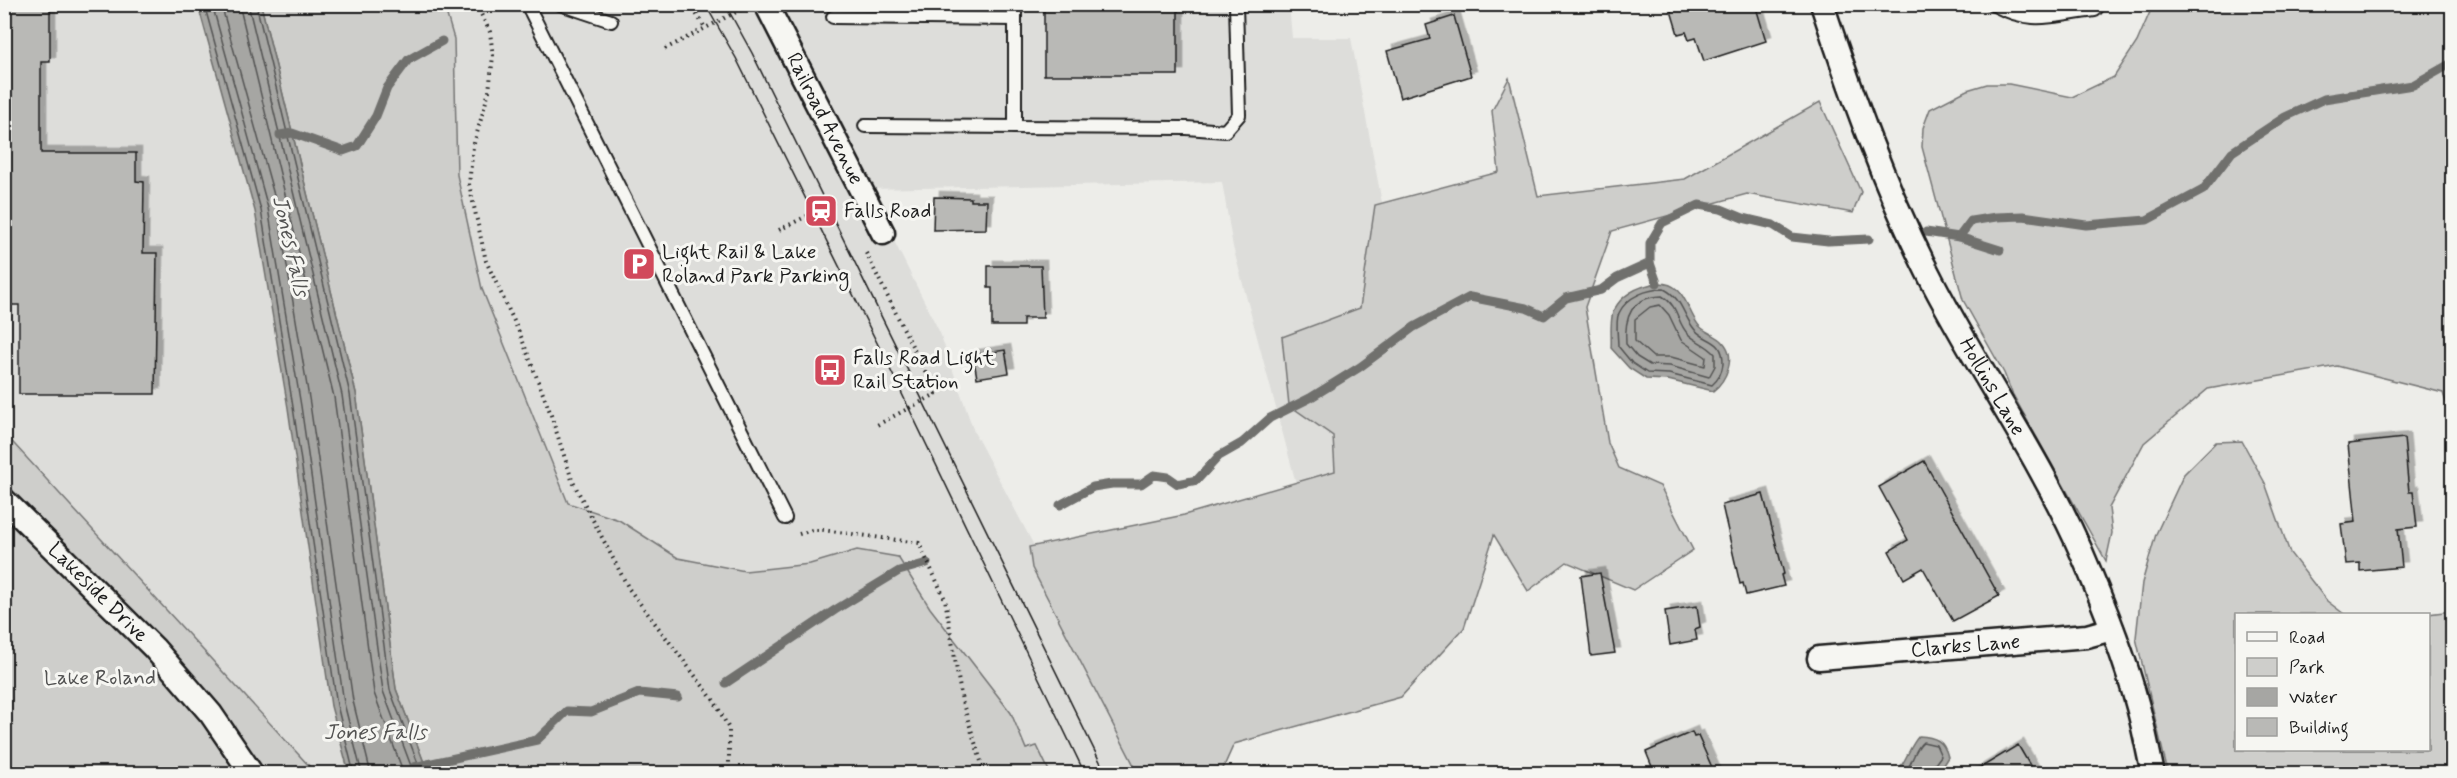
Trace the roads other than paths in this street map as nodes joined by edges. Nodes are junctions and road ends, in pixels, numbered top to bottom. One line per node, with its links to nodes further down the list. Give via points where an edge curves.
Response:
1 (527, 4): 16 (lane)
2 (560, 4): 11 (lane)
3 (1015, 4): 10 (lane)
4 (1236, 4): 13 (lane, via 1239,116 1225,131)
5 (1822, 4): 17 (street, Hollins Lane, via 1876,160 1899,213 1955,324 2052,495)
6 (1992, 4): 7 (lane, via 2013,15 2035,19 2095,10)
7 (2100, 4)
8 (756, 6): 14 (street, Railroad Avenue)
9 (833, 17): 10 (lane)
10 (1016, 20): 13 (lane)
11 (611, 21)
12 (865, 126): 13 (lane)
13 (1015, 127)
14 (883, 233)
15 (4, 500): 19 (street, Lakeside Drive, via 154,648 211,714)
16 (786, 518)
17 (2112, 629): 18 (street, Clarks Lane, via 2087,636); 20 (street, Hollins Lane, via 2138,705)
18 (1819, 658)
19 (252, 774)
20 (2153, 774)

